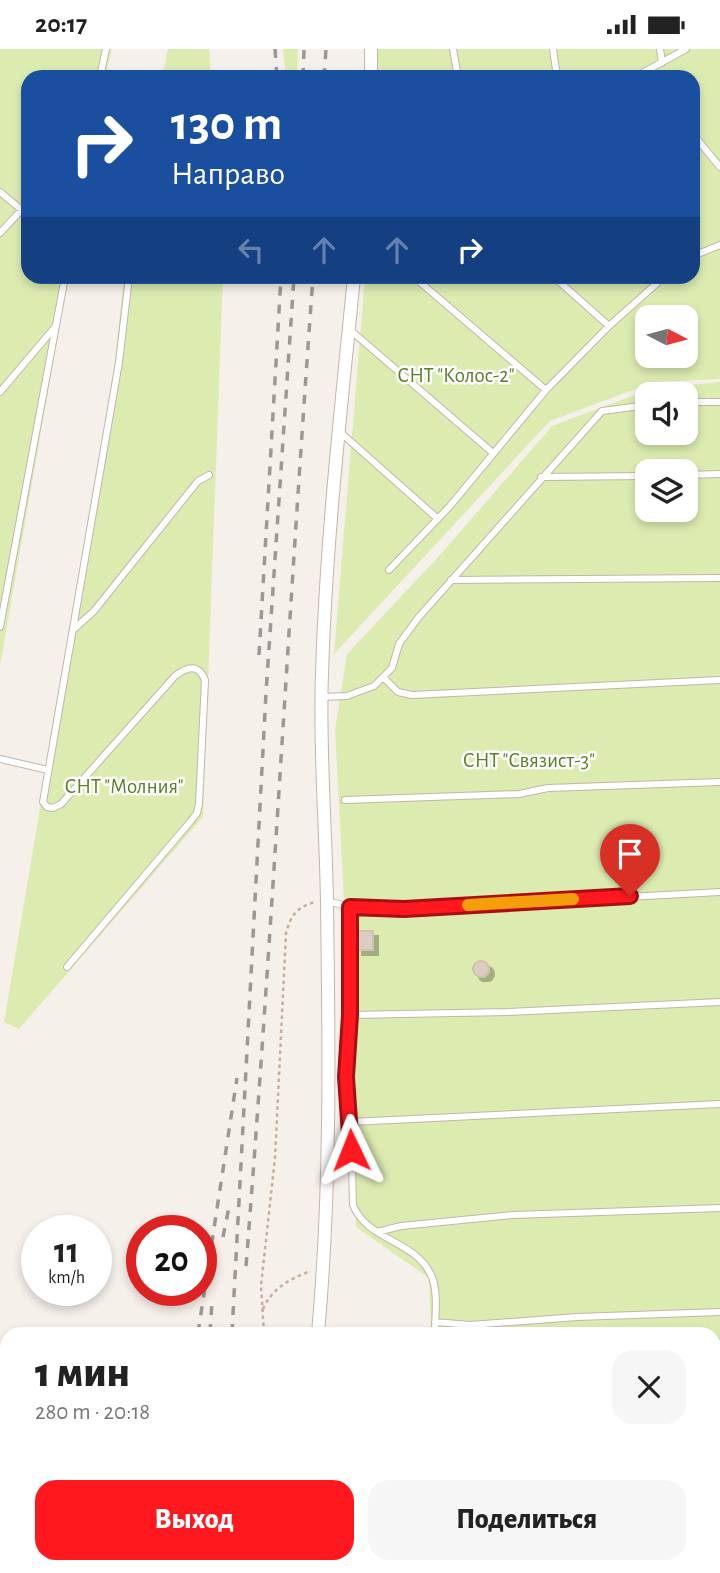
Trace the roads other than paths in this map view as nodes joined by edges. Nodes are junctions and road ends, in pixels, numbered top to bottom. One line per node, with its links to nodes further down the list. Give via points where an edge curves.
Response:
1 (106, 49): 8 (lane)
2 (372, 49): 9 (street)
3 (453, 49): 10 (lane)
4 (553, 49): 11 (lane)
5 (660, 49): 7 (lane)
6 (686, 49): 7 (lane)
7 (663, 63): 12 (lane)
8 (102, 70)
9 (371, 70)
10 (457, 70)
11 (556, 70)
12 (653, 70)
13 (700, 143): 14 (lane)
14 (720, 167)
15 (0, 192): 16 (lane)
16 (20, 209): 17 (lane)
17 (0, 233)
18 (720, 245): 19 (lane)
19 (700, 253)
20 (64, 284): 26 (lane)
21 (128, 284): 46 (lane)
22 (353, 284): 28 (street)
23 (422, 284): 29 (lane)
24 (562, 284): 27 (lane)
25 (656, 284): 27 (lane)
26 (57, 325): 30 (lane); 45 (lane)
27 (609, 326): 29 (lane)
28 (349, 328): 34 (street); 35 (lane)
29 (546, 390): 35 (lane)
30 (0, 392)
31 (698, 403): 32 (lane)
32 (720, 403)
33 (635, 407): 40 (lane, via 602,411)
34 (339, 432): 41 (lane); 49 (street)
35 (493, 453): 41 (lane)
36 (720, 474): 38 (lane)
37 (209, 475): 46 (lane, via 198,481 94,611)
38 (698, 475)
39 (635, 476): 40 (lane)
40 (541, 477): 44 (lane)
41 (438, 519): 42 (lane)
42 (389, 570)
43 (720, 578): 44 (lane)
44 (451, 580): 47 (lane, via 398,644 393,668)
45 (0, 627)
46 (74, 629): 51 (lane)
47 (383, 677): 48 (lane, via 398,692 412,695); 49 (lane, via 374,686 346,696)
48 (720, 680)
49 (322, 697): 55 (street)
50 (0, 759): 51 (lane)
51 (48, 769): 57 (lane, via 43,802 53,808 176,676 186,668 202,672 197,813)
52 (720, 782): 53 (lane)
53 (345, 800)
54 (720, 892): 56 (lane, via 404,909)
55 (327, 901): 56 (lane); 66 (street, via 328,1109)
56 (350, 907): 59 (lane)
57 (66, 967)
58 (720, 1002): 59 (lane)
59 (350, 1015): 61 (lane, via 346,1077)
60 (720, 1104): 61 (lane)
61 (351, 1122): 63 (lane, via 353,1205)
62 (720, 1208): 63 (lane, via 513,1215)
63 (376, 1232): 65 (lane, via 405,1249 431,1273)
64 (720, 1312): 65 (lane, via 470,1325)
65 (435, 1322): 67 (lane)
66 (318, 1327)
67 (435, 1327)

